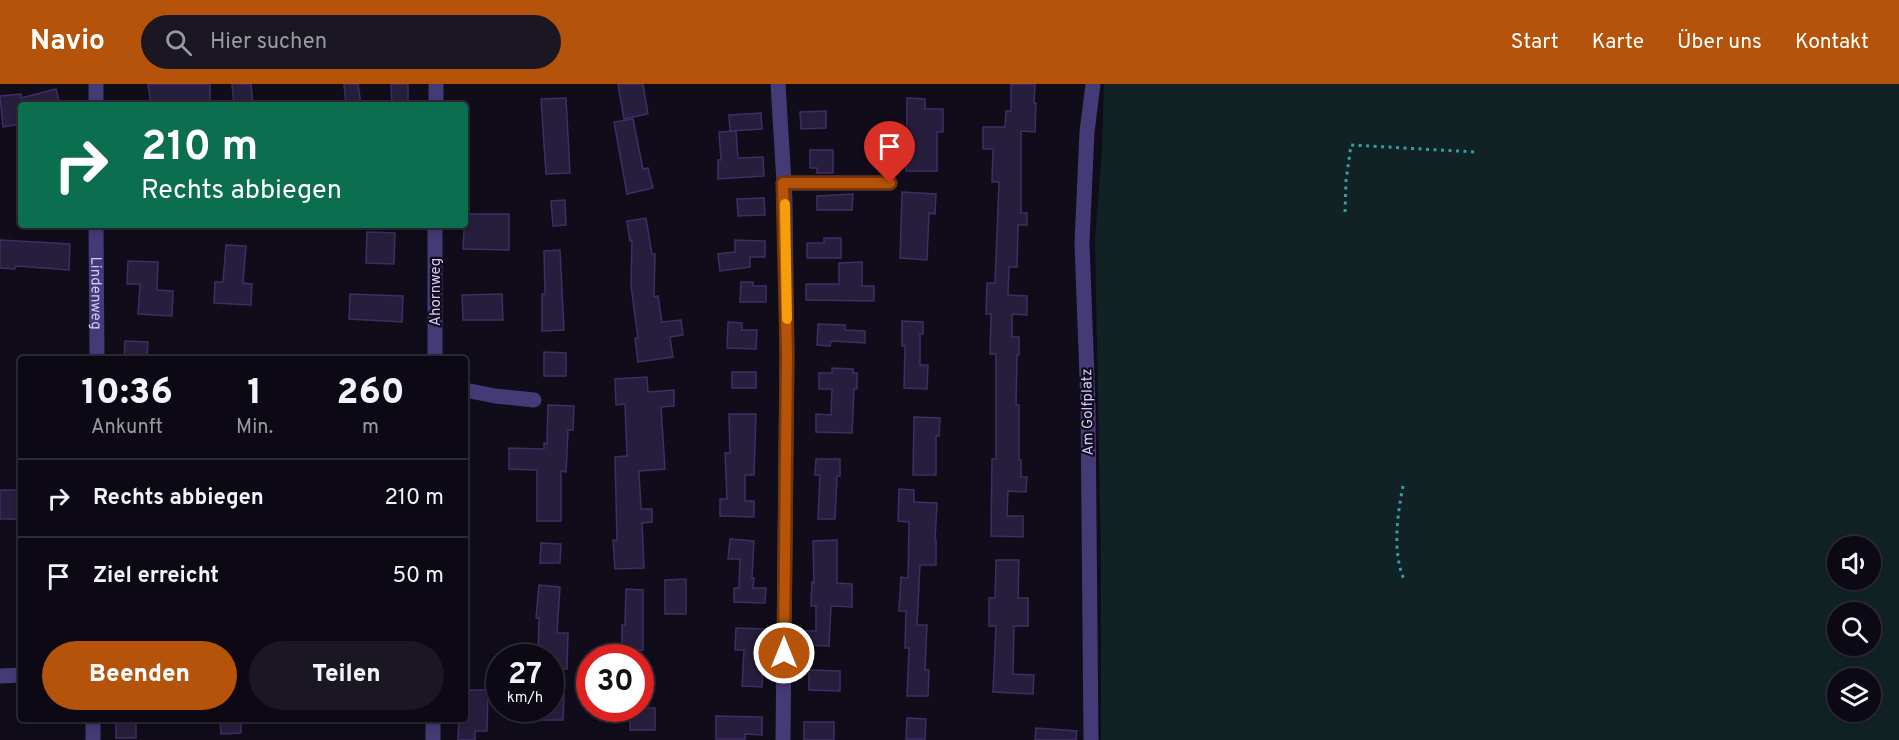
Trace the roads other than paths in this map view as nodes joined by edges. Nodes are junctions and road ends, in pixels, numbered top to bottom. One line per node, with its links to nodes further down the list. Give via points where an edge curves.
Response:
1 (96, 84): 5 (street)
2 (436, 84): 6 (street)
3 (778, 84): 7 (street)
4 (1093, 84): 22 (street, Am Golfplatz, via 1082,243 1088,405)
5 (96, 102)
6 (436, 102)
7 (783, 183): 8 (street); 21 (street, via 787,408)
8 (890, 183)
9 (96, 228): 11 (street, Lindenweg)
10 (435, 228): 12 (street, Ahornweg)
11 (97, 356)
12 (435, 356)
13 (468, 391): 14 (street)
14 (534, 400)
15 (18, 675): 16 (street)
16 (0, 676)
17 (93, 722): 19 (street)
18 (433, 722): 20 (street)
19 (93, 740)
20 (434, 740)
21 (783, 740)
22 (1091, 740)

